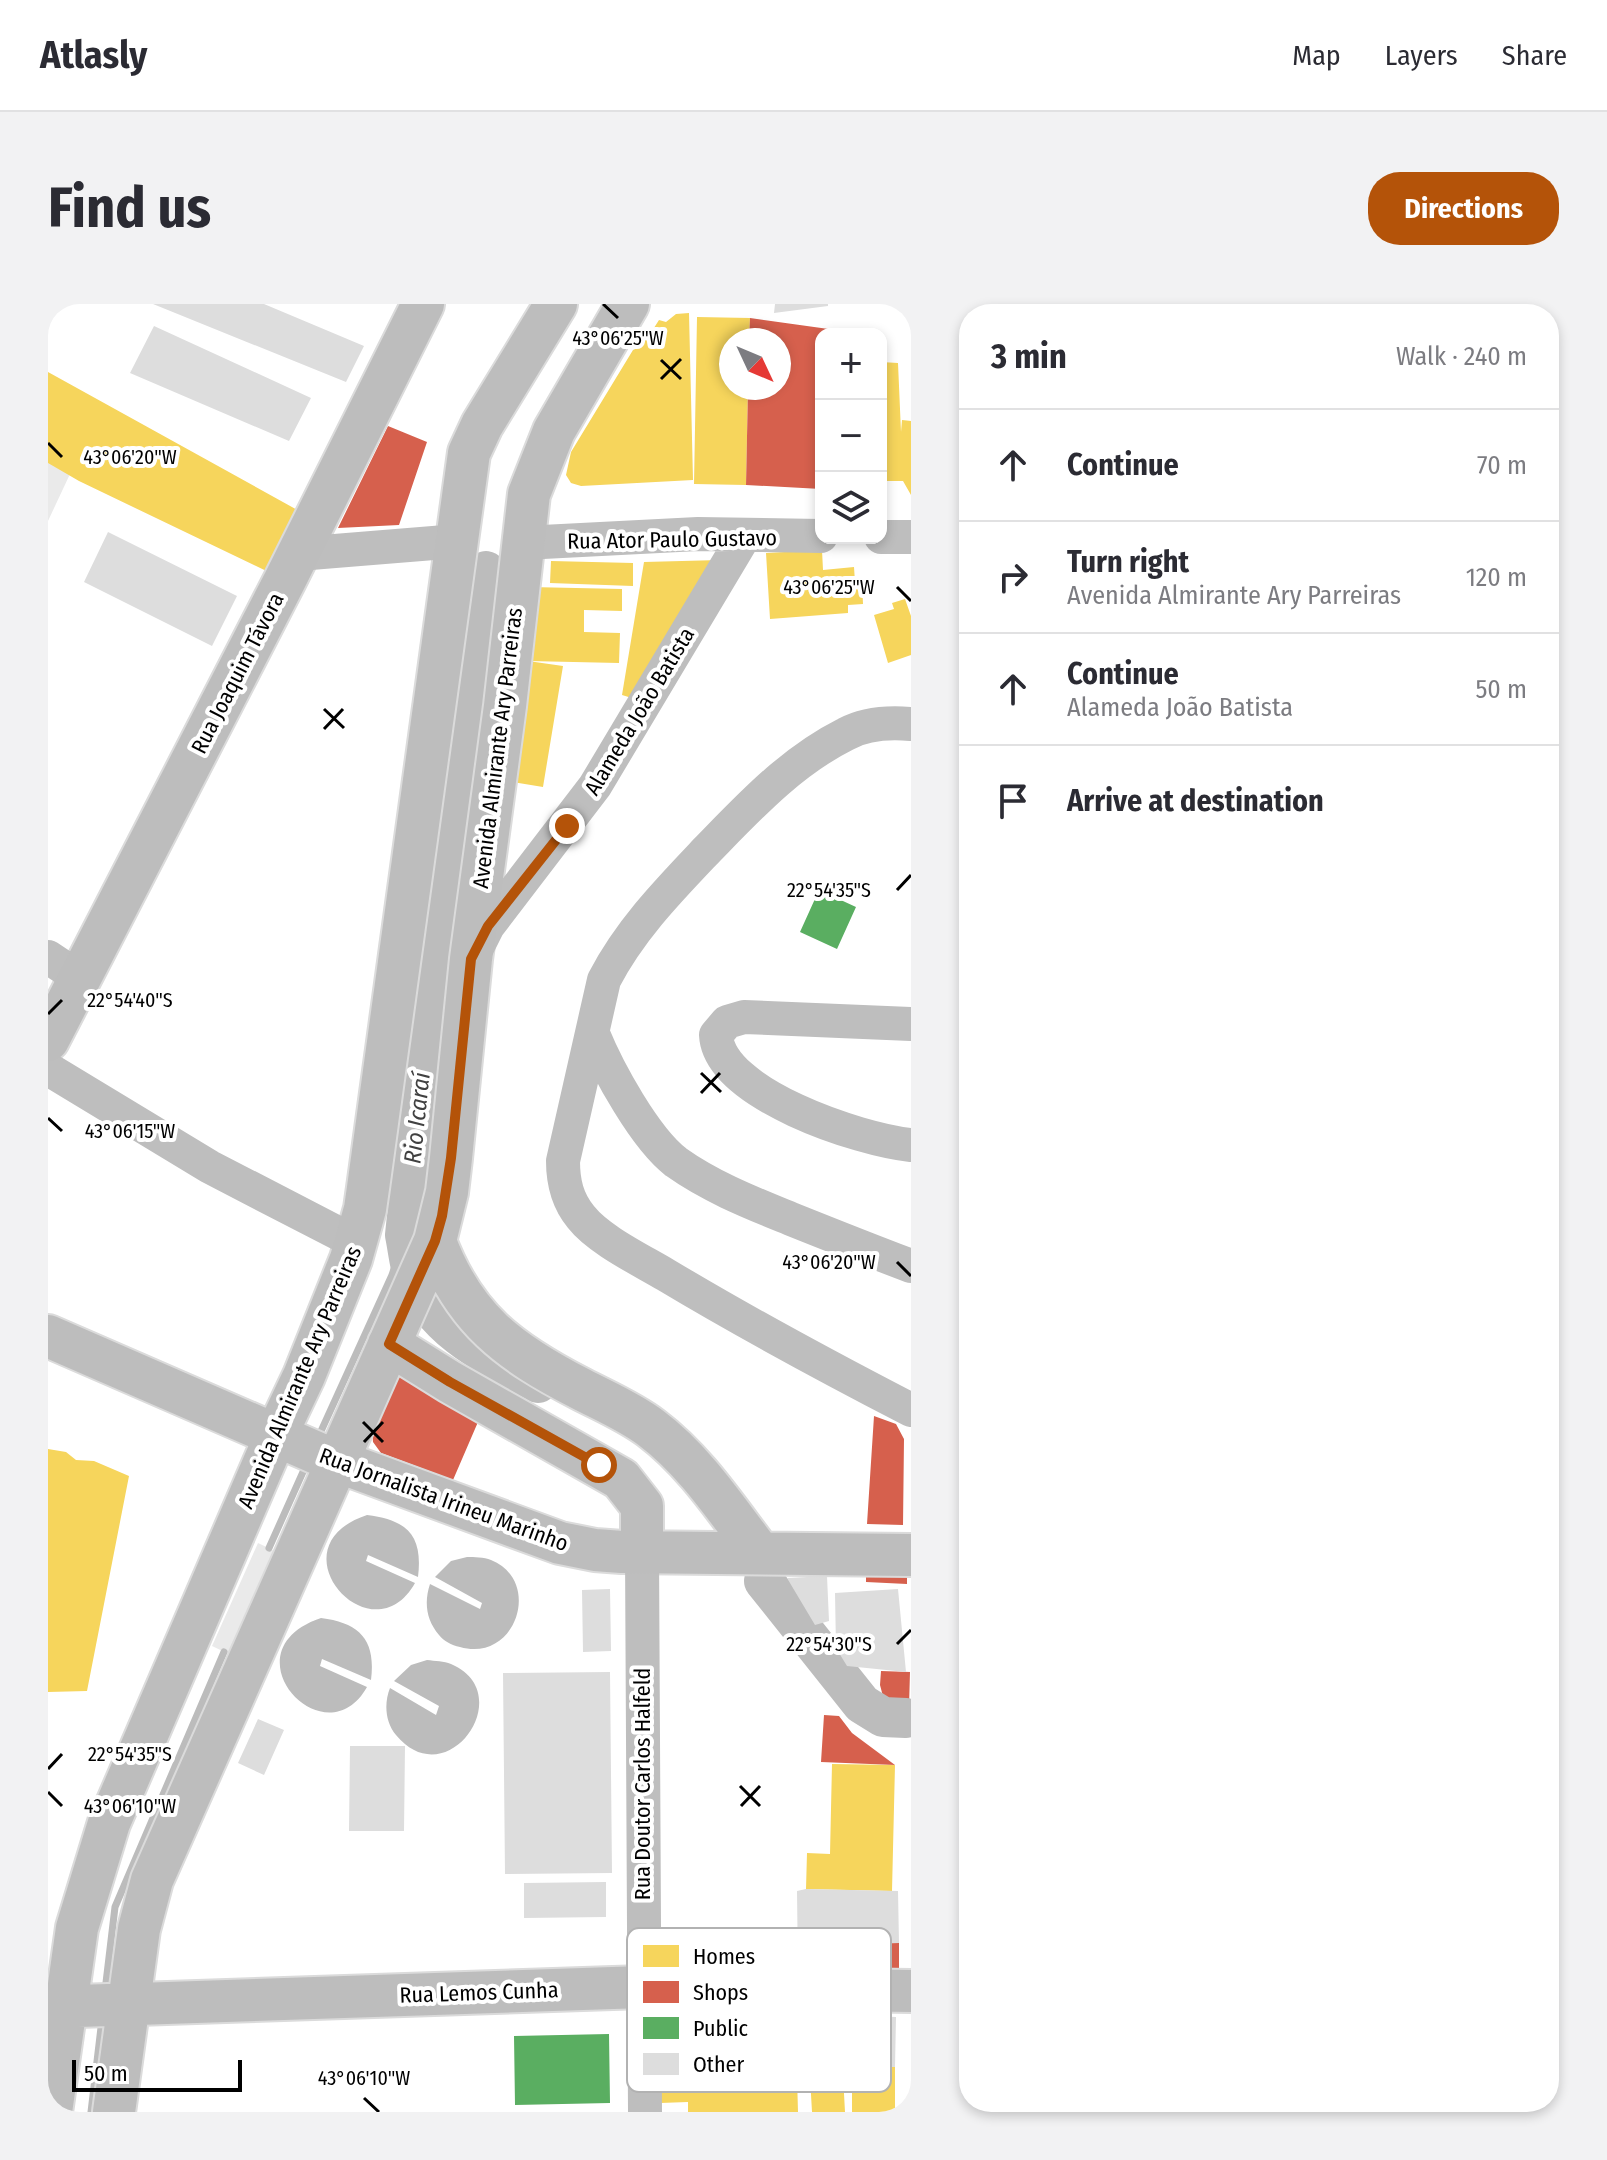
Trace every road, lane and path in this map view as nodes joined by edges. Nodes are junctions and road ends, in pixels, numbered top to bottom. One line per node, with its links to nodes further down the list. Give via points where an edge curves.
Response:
1 (423, 304): 10 (main road, Rua Joaquim Távora)
2 (556, 304): 8 (main road, Avenida Almirante Ary Parreiras, via 469,453)
3 (628, 304): 9 (main road, Avenida Almirante Ary Parreiras, via 542,457 529,494)
4 (745, 535): 5 (street, Rua Ator Paulo Gustavo); 9 (street, Rua Ator Paulo Gustavo); 12 (street, Alameda João Batista, via 595,786 488,926)
5 (815, 536)
6 (887, 537): 7 (street)
7 (911, 537)
8 (458, 541): 10 (street); 19 (main road, Avenida Almirante Ary Parreiras)
9 (523, 543): 12 (main road, Avenida Almirante Ary Parreiras)
10 (298, 554): 13 (main road, Rua Joaquim Távora)
11 (911, 724): 15 (street, via 878,723 847,733 764,792 642,920 604,980)
12 (471, 959): 20 (main road, Avenida Almirante Ary Parreiras, via 447,1192)
13 (65, 968): 16 (main road, Rua Joaquim Távora)
14 (911, 1024): 18 (street, via 744,1017 727,1022 716,1035 717,1049 726,1061 762,1093 803,1114)
15 (593, 1034): 21 (street, via 605,1064 674,1161 747,1201); 25 (street, via 563,1161 563,1181 582,1219 758,1330)
16 (48, 1040)
17 (48, 1069): 19 (street, via 210,1167)
18 (911, 1145)
19 (357, 1243): 24 (main road, Avenida Almirante Ary Parreiras)
20 (428, 1256): 22 (main road, Avenida Almirante Ary Parreiras); 29 (main road, via 493,1333 670,1443)
21 (911, 1266)
22 (395, 1329): 24 (main road, Avenida Almirante Ary Parreiras); 28 (main road, via 450,1382 621,1479 642,1506)
23 (48, 1336): 26 (main road, Rua Jornalista Irineu Marinho)
24 (330, 1396): 26 (main road, Avenida Almirante Ary Parreiras); 27 (main road, Avenida Almirante Ary Parreiras)
25 (911, 1410)
26 (280, 1437): 27 (main road, Rua Jornalista Irineu Marinho); 35 (main road, Avenida Almirante Ary Parreiras, via 109,1823 77,1928)
27 (332, 1458): 28 (main road, Rua Jornalista Irineu Marinho, via 541,1538 595,1550); 35 (main road, Avenida Almirante Ary Parreiras, via 152,1880 139,1929)
28 (642, 1552): 29 (main road, Rua Jornalista Irineu Marinho); 31 (street, Rua Doutor Carlos Halfeld)
29 (759, 1552): 30 (main road, Rua Jornalista Irineu Marinho)
30 (911, 1555)
31 (643, 1928)
32 (627, 1988): 35 (main road, Rua Lemos Cunha)
33 (891, 1991): 34 (main road, Rua Lemos Cunha)
34 (911, 1991)
35 (87, 2005): 37 (main road, Avenida Almirante Ary Parreiras); 38 (main road, Avenida Almirante Ary Parreiras)
36 (645, 2092): 39 (street, Rua Doutor Carlos Halfeld)
37 (51, 2112)
38 (114, 2112)
39 (645, 2112)

